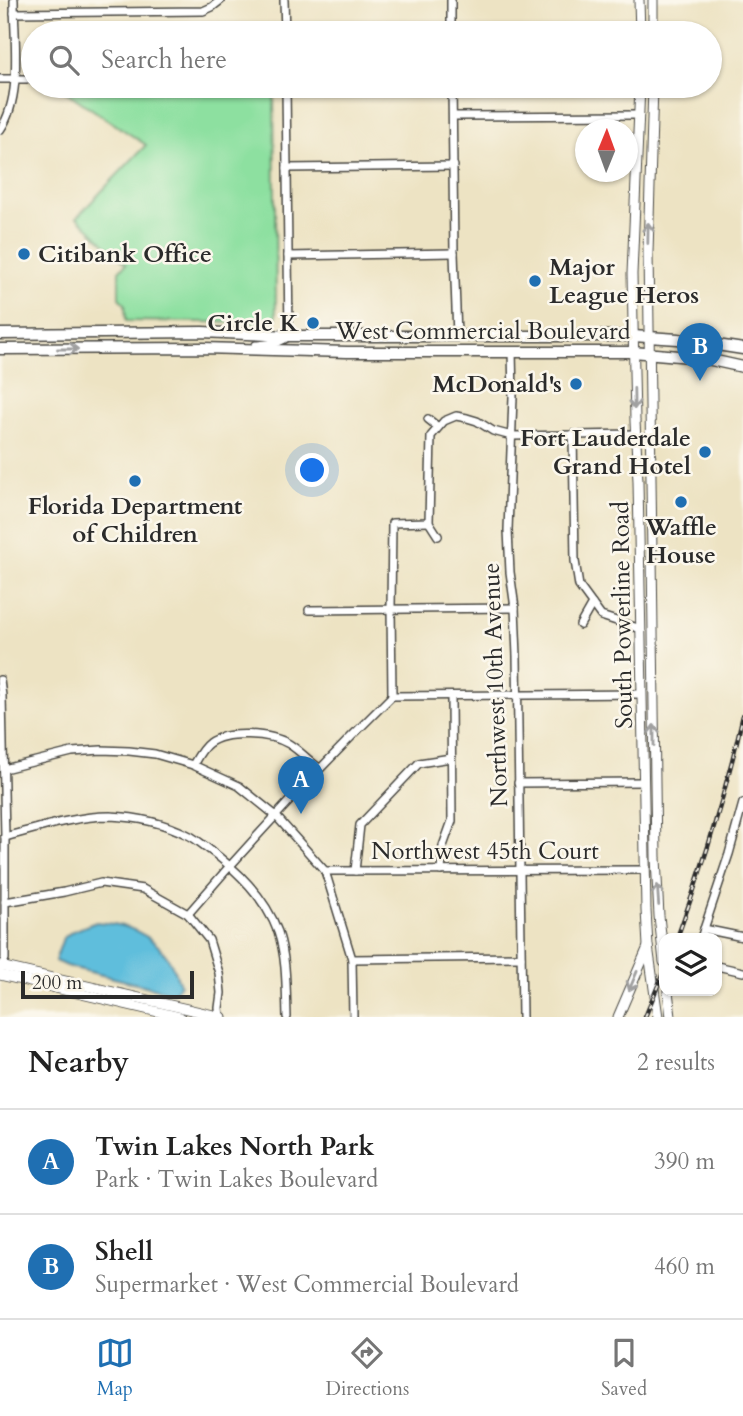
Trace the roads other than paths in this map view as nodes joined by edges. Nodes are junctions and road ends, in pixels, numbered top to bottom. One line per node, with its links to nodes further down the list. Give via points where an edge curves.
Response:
1 (14, 0): 7 (street)
2 (221, 0): 7 (street, via 203,10)
3 (284, 0): 8 (street)
4 (451, 0): 9 (street)
5 (639, 0): 10 (main road)
6 (653, 0): 11 (main road)
7 (14, 13): 13 (street)
8 (285, 21)
9 (452, 21)
10 (640, 21)
11 (653, 21)
12 (0, 79): 13 (street)
13 (15, 79): 14 (street); 24 (street, via 12,107)
14 (21, 79)
15 (286, 98): 26 (street)
16 (452, 98): 22 (street)
17 (640, 98): 21 (main road, South Powerline Road)
18 (645, 98): 20 (main road)
19 (653, 98): 20 (main road, South Powerline Road)
20 (653, 104): 23 (main road, South Powerline Road)
21 (639, 115): 22 (street); 23 (main road); 32 (main road, South Powerline Road)
22 (453, 116): 25 (street)
23 (652, 127): 34 (main road, South Powerline Road, one-way to 23)
24 (0, 130)
25 (454, 166): 26 (street); 27 (street)
26 (287, 168): 28 (street)
27 (454, 253): 28 (street); 31 (street)
28 (288, 256): 33 (street)
29 (0, 334): 33 (highway, West Commercial Boulevard, via 202,332)
30 (402, 336): 31 (highway, West Commercial Boulevard); 33 (highway, West Commercial Boulevard); 38 (highway, via 313,342)
31 (457, 336): 32 (highway, West Commercial Boulevard)
32 (633, 336): 34 (highway, West Commercial Boulevard); 40 (main road, South Powerline Road)
33 (289, 337): 35 (street, West Commercial Boulevard, via 273,344)
34 (649, 337): 37 (highway, West Commercial Boulevard); 41 (main road, South Powerline Road)
35 (221, 348): 36 (highway, West Commercial Boulevard, one-way to 35); 38 (highway, West Commercial Boulevard)
36 (0, 349)
37 (743, 349)
38 (307, 351): 39 (highway, West Commercial Boulevard)
39 (512, 351): 40 (highway, West Commercial Boulevard); 47 (street, Northwest 10th Avenue)
40 (633, 352): 41 (highway, West Commercial Boulevard); 46 (main road, South Powerline Road, one-way to 46)
41 (649, 353): 42 (highway, West Commercial Boulevard); 56 (main road, South Powerline Road)
42 (743, 367)
43 (428, 419): 44 (street)
44 (438, 427): 47 (street, via 456,416); 48 (street, via 431,436)
45 (573, 434): 46 (street); 47 (street); 50 (street, via 575,561 579,586)
46 (636, 434): 55 (main road, South Powerline Road)
47 (512, 436): 52 (street, Northwest 10th Avenue, via 508,530)
48 (429, 522): 49 (street); 51 (street, via 392,523)
49 (438, 536)
50 (592, 604): 54 (street); 55 (street, via 601,616)
51 (391, 608): 52 (street); 53 (street); 60 (street)
52 (515, 608): 58 (street, Northwest 10th Avenue)
53 (309, 610)
54 (580, 625)
55 (641, 629): 56 (main road); 59 (main road, South Powerline Road)
56 (653, 634): 69 (main road, South Powerline Road, one-way to 56)
57 (0, 680): 66 (street)
58 (518, 694): 59 (street); 61 (street); 68 (street, Northwest 10th Avenue)
59 (642, 694): 64 (main road, South Powerline Road)
60 (392, 696): 61 (street); 65 (street)
61 (451, 696): 62 (street)
62 (451, 758): 78 (street, via 419,763 360,825); 79 (street, via 452,821)
63 (193, 765): 65 (street, via 208,744 223,736 248,736 289,744); 66 (street, via 155,754 101,750 72,752); 72 (street, via 239,786)
64 (644, 765): 67 (main road, South Powerline Road); 69 (main road)
65 (319, 768): 72 (street)
66 (4, 769): 74 (street)
67 (644, 782): 68 (street); 70 (main road); 76 (main road, South Powerline Road)
68 (518, 783): 80 (street, Northwest 10th Avenue)
69 (655, 783): 70 (main road, South Powerline Road)
70 (655, 796): 84 (main road, South Powerline Road, one-way to 70)
71 (743, 803): 73 (street)
72 (275, 815): 75 (street); 77 (street)
73 (741, 823): 83 (street)
74 (5, 837): 75 (street, via 83,818 133,818 191,836); 81 (street)
75 (230, 864): 82 (street); 96 (street, via 265,904 278,932 286,964)
76 (645, 870): 80 (street, Northwest 45th Court); 87 (main road, South Powerline Road)
77 (325, 871): 78 (street, Northwest 45th Court); 89 (street)
78 (355, 871): 79 (street, Northwest 45th Court)
79 (441, 871): 80 (street, Northwest 45th Court)
80 (520, 871): 88 (street, Northwest 10th Avenue)
81 (5, 902): 82 (street, via 102,883 143,889); 91 (street, via 5,959)
82 (188, 914): 95 (street, via 209,940 219,973)
83 (704, 929): 85 (street); 86 (street)
84 (661, 933)
85 (703, 933)
86 (743, 937)
87 (649, 946): 99 (main road, one-way to 99); 100 (main road, South Powerline Road)
88 (521, 957): 89 (street); 98 (street, Northwest 10th Avenue)
89 (352, 959): 97 (street)
90 (722, 967): 92 (street)
91 (0, 969): 94 (main road); 95 (main road)
92 (743, 972)
93 (669, 996): 101 (main road)
94 (180, 1017)
95 (221, 1017)
96 (287, 1017)
97 (353, 1017)
98 (522, 1017)
99 (618, 1017)
100 (658, 1017)
101 (671, 1017)

